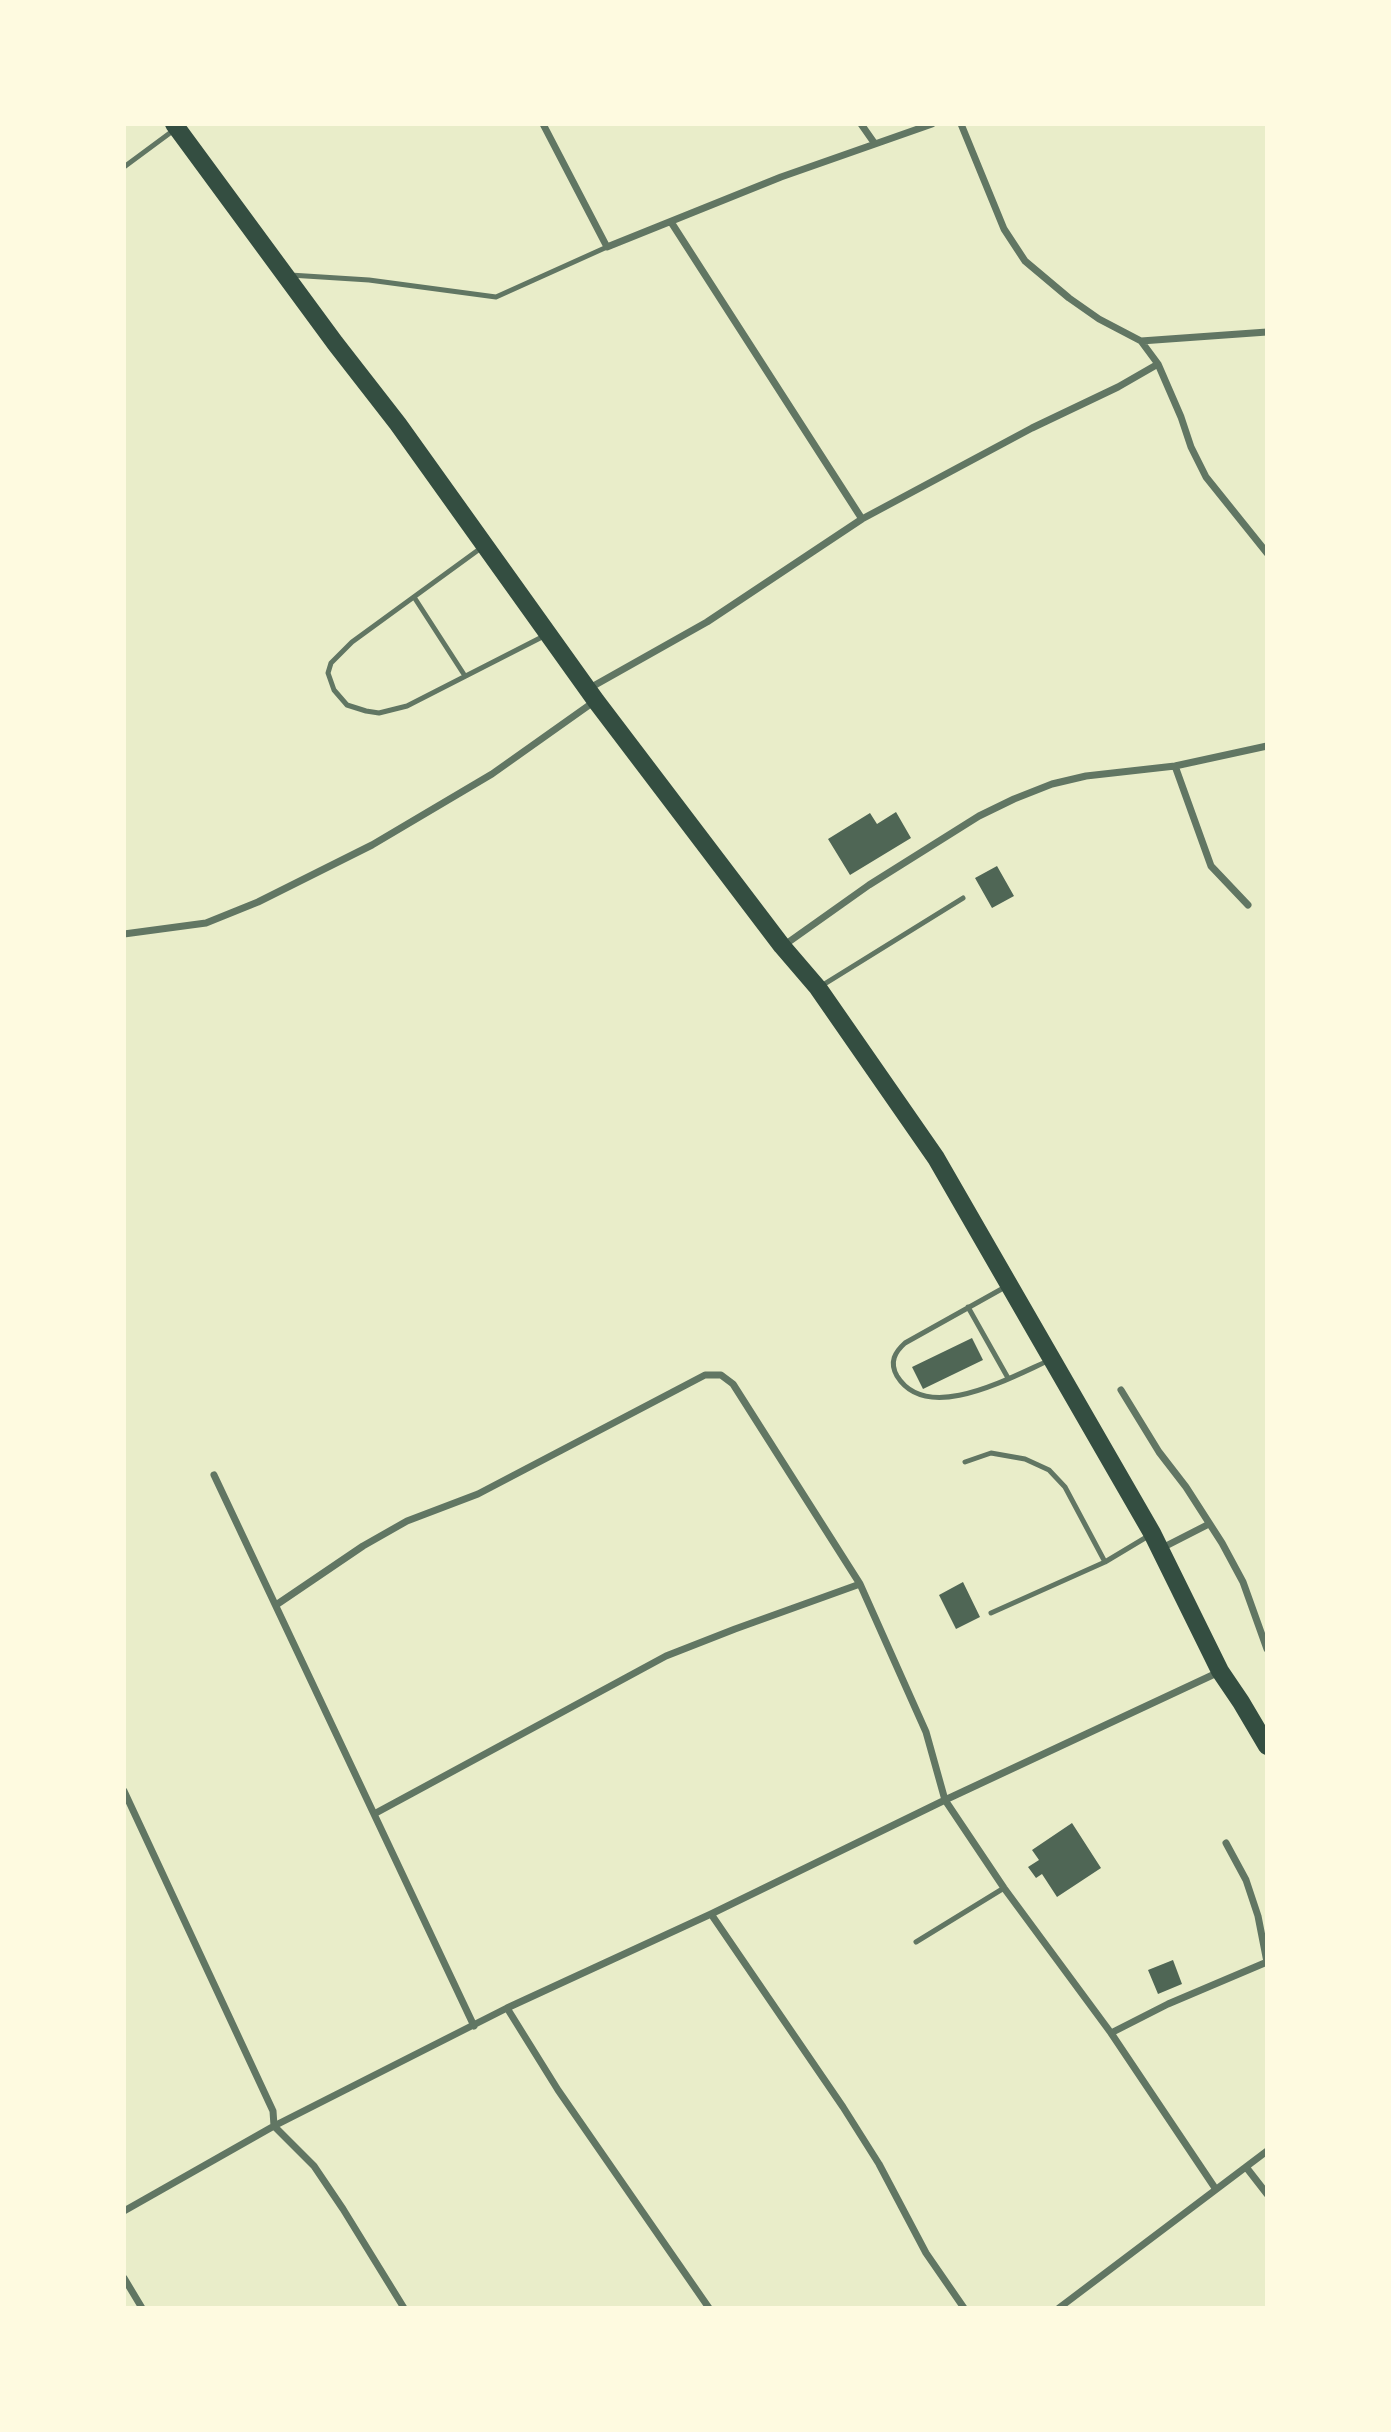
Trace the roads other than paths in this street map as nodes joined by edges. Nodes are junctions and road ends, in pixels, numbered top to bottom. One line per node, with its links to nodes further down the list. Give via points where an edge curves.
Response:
1 (543, 124): 9 (street)
2 (861, 124): 6 (street)
3 (932, 124): 6 (street)
4 (961, 124): 12 (street, via 1004,229 1025,261 1079,305)
5 (176, 126): 7 (lane); 10 (main road)
6 (876, 144): 8 (street)
7 (124, 167)
8 (671, 222): 9 (street); 14 (street)
9 (607, 247): 10 (lane, via 496,297 369,280)
10 (285, 275): 15 (main road)
11 (1267, 332): 12 (street)
12 (1141, 341): 13 (street)
13 (1158, 363): 14 (street); 16 (street, via 1206,477)
14 (862, 519): 20 (street)
15 (485, 545): 17 (lane); 18 (main road)
16 (1267, 552)
17 (414, 597): 19 (lane); 19 (lane, via 331,663 328,673 334,690 347,705 379,713 407,706)
18 (549, 633): 19 (lane); 20 (main road)
19 (465, 676)
20 (592, 695): 25 (street, via 492,774 372,845 206,923); 26 (main road)
21 (1267, 746): 22 (street)
22 (1175, 766): 24 (street, via 1211,866); 26 (street, via 1086,776 1014,799 869,885)
23 (963, 898): 27 (lane)
24 (1248, 905)
25 (124, 934)
26 (782, 946): 27 (main road)
27 (818, 988): 28 (main road, via 936,1158)
28 (1009, 1285): 29 (lane); 30 (main road)
29 (968, 1307): 31 (lane); 31 (lane, via 896,1351 893,1364 897,1375 909,1391 952,1398)
30 (1053, 1359): 31 (lane); 36 (main road)
31 (1007, 1378)
32 (1121, 1390): 35 (street)
33 (965, 1462): 37 (lane, via 991,1453 1025,1459 1049,1470 1065,1487)
34 (214, 1475): 39 (street)
35 (1209, 1524): 36 (street); 41 (street, via 1244,1582)
36 (1156, 1541): 37 (lane); 42 (main road)
37 (1105, 1562): 40 (lane)
38 (860, 1584): 39 (street, via 733,1384 721,1375 705,1375 478,1494 407,1521); 45 (street, via 926,1732); 46 (street, via 666,1656)
39 (276, 1605): 46 (street)
40 (991, 1613)
41 (1267, 1649)
42 (1220, 1671): 43 (main road); 45 (street)
43 (1267, 1746)
44 (124, 1791): 55 (street, via 272,2111)
45 (946, 1800): 48 (street); 49 (street)
46 (374, 1814): 53 (street)
47 (1226, 1843): 51 (street, via 1246,1880)
48 (1004, 1888): 50 (lane); 54 (street)
49 (711, 1914): 52 (street); 66 (street, via 843,2107 926,2253)
50 (916, 1942)
51 (1267, 1962): 54 (street)
52 (507, 2008): 53 (street); 65 (street)
53 (474, 2026): 55 (street)
54 (1111, 2033): 58 (street)
55 (274, 2126): 60 (street); 64 (street, via 314,2166)
56 (1267, 2151): 57 (street)
57 (1246, 2167): 58 (street); 59 (street)
58 (1215, 2188): 62 (street)
59 (1267, 2194)
60 (124, 2211)
61 (124, 2278): 63 (street)
62 (1070, 2305): 67 (street)
63 (142, 2308)
64 (404, 2308)
65 (709, 2308)
66 (964, 2308)
67 (1059, 2308)

